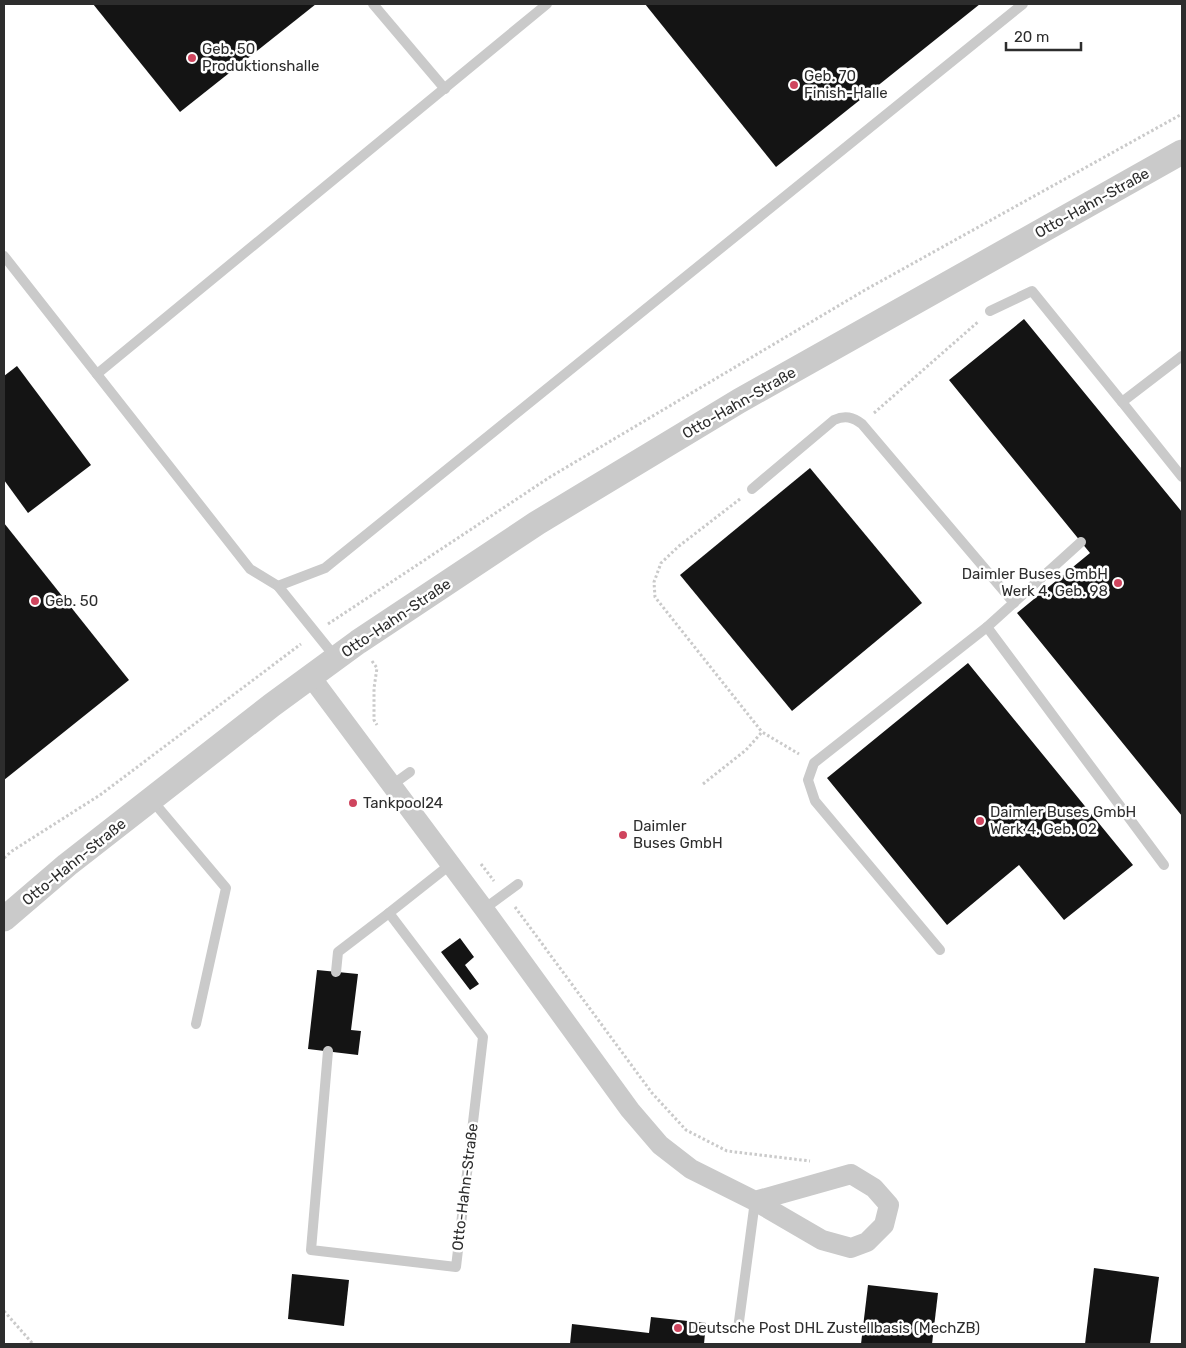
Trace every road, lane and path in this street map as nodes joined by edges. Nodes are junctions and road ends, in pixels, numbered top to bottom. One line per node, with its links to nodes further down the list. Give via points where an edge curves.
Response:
1 (373, 4): 4 (lane)
2 (547, 4): 4 (lane)
3 (1023, 4): 15 (lane, via 326,568)
4 (445, 89): 9 (lane)
5 (1182, 152): 19 (street, Otto-Hahn-Straße, via 739,402 537,523)
6 (4, 256): 9 (lane)
7 (990, 311): 10 (lane, via 1032,291); 11 (path)
8 (1182, 356): 10 (lane)
9 (98, 374): 15 (lane, via 250,569)
10 (1122, 402): 12 (lane)
11 (862, 424): 13 (lane, via 847,417 834,420); 16 (lane)
12 (1182, 477)
13 (752, 489): 23 (path, via 661,563 654,582 655,597)
14 (1081, 542): 16 (lane)
15 (278, 586): 20 (lane)
16 (1014, 603): 18 (lane)
17 (340, 616): 19 (path)
18 (987, 628): 24 (lane); 31 (lane)
19 (358, 642): 20 (street, Otto-Hahn-Straße); 22 (path, via 377,668 374,720)
20 (336, 658): 21 (street, Otto-Hahn-Straße)
21 (311, 677): 27 (street); 28 (street, Otto-Hahn-Straße)
22 (380, 728)
23 (762, 732): 24 (path); 26 (path, via 746,750)
24 (814, 763): 37 (lane, via 808,780 815,801)
25 (410, 772): 27 (lane)
26 (703, 784)
27 (392, 785): 30 (street)
28 (151, 799): 36 (street, Otto-Hahn-Straße); 39 (lane, via 226,888)
29 (481, 863): 33 (path)
30 (451, 864): 34 (street); 35 (lane)
31 (1164, 865)
32 (518, 884): 33 (lane)
33 (504, 894): 34 (lane); 41 (path, via 652,1093 686,1130 726,1151)
34 (484, 909): 42 (street, via 630,1110 660,1145 691,1168)
35 (389, 913): 38 (lane, via 338,952); 40 (lane, Otto-Hahn-Straße, via 482,1036 456,1267 311,1250)
36 (4, 919)
37 (940, 950)
38 (336, 972)
39 (196, 1024)
40 (328, 1051)
41 (811, 1161)
42 (755, 1201): 42 (street, via 822,1240 851,1248 867,1242 884,1225 889,1205 874,1188 851,1174); 44 (lane)
43 (4, 1311): 45 (path)
44 (738, 1329)
45 (33, 1344)

